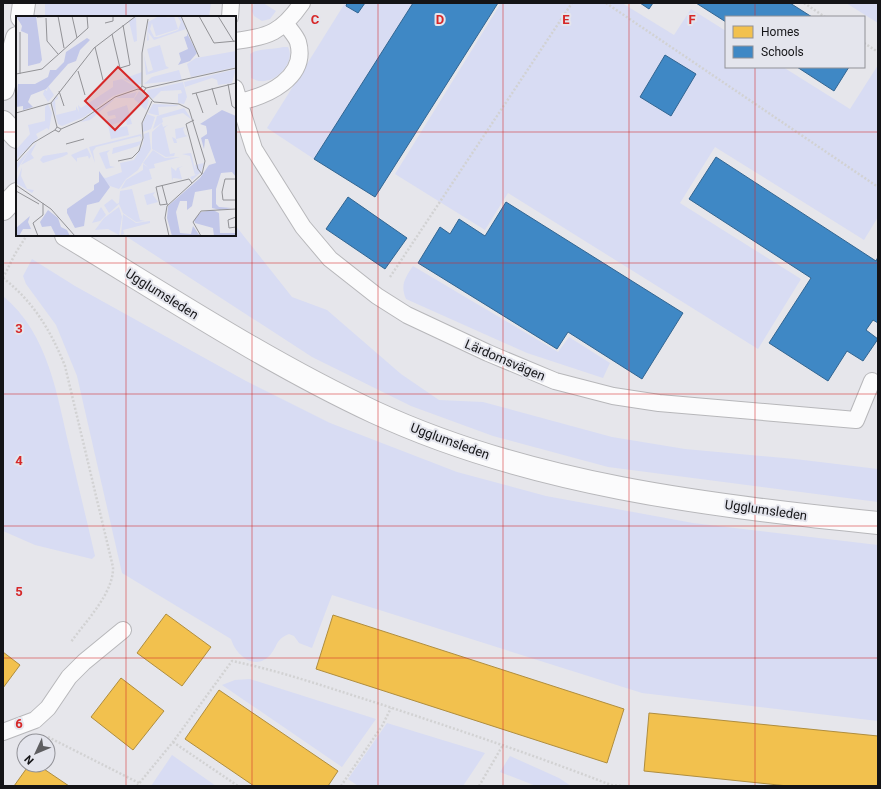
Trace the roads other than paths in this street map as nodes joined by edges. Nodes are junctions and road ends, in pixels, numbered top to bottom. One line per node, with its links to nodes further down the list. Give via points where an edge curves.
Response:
1 (24, 3): 4 (street)
2 (231, 3): 5 (lane)
3 (302, 3): 6 (lane)
4 (22, 16)
5 (230, 16)
6 (286, 24): 7 (lane, via 274,33); 10 (lane, via 298,41 299,56 293,72 281,86 257,99)
7 (236, 41)
8 (16, 42): 9 (street)
9 (3, 89)
10 (237, 95): 14 (lane, Lärdomsvägen, via 254,150 304,227 330,259 407,315 488,354 555,381 613,396 725,410 856,420)
11 (3, 122): 12 (street)
12 (16, 136)
13 (68, 236): 15 (street, Ugglumsleden, via 224,332 376,413 437,437 508,461 587,481 796,514)
14 (872, 381)
15 (878, 522)
16 (123, 630): 17 (lane, via 69,677 48,708 35,720)
17 (3, 732)

